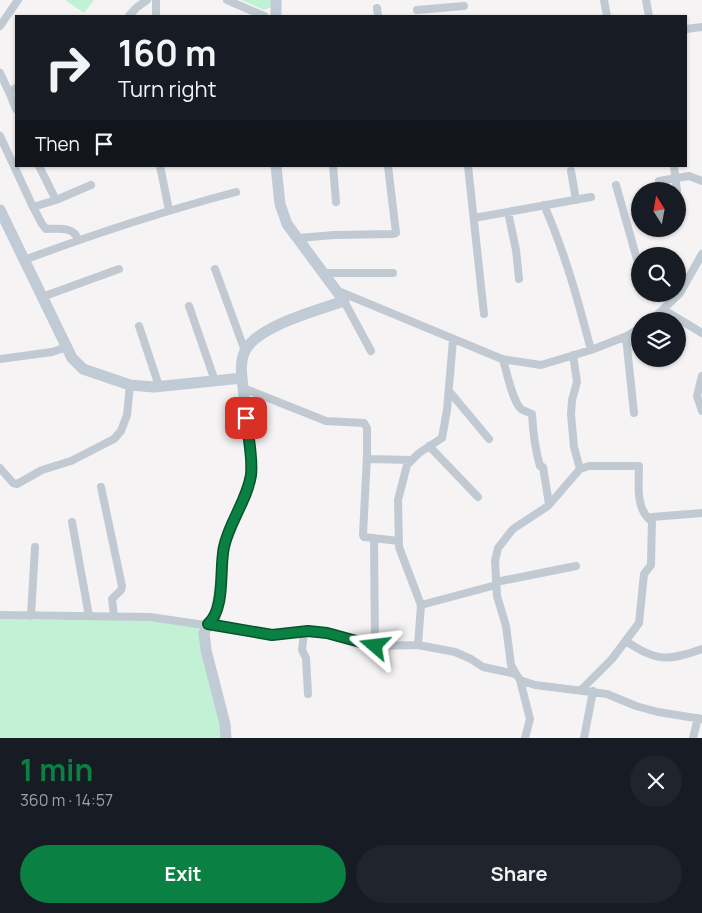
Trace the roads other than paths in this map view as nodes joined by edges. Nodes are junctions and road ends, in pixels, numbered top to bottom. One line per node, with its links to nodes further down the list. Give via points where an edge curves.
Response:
1 (18, 0): 17 (street)
2 (146, 0): 11 (street)
3 (156, 0): 12 (street)
4 (227, 0): 13 (street)
5 (276, 0): 14 (street)
6 (604, 0): 15 (street)
7 (646, 0): 16 (street)
8 (464, 6): 10 (street)
9 (417, 10): 10 (street)
10 (430, 13)
11 (130, 15)
12 (156, 15)
13 (262, 15)
14 (276, 15)
15 (607, 15)
16 (649, 15)
17 (0, 26)
18 (702, 27): 19 (street)
19 (687, 29)
20 (0, 73): 21 (street)
21 (13, 90): 22 (street)
22 (15, 103)
23 (0, 136): 44 (street)
24 (40, 167): 40 (street)
25 (160, 167): 46 (street)
26 (276, 167): 49 (street, via 280,204 288,224)
27 (333, 167): 42 (street)
28 (388, 167): 49 (street, via 396,233)
29 (468, 167): 48 (street)
30 (674, 167): 32 (street)
31 (571, 171): 41 (street)
32 (675, 178): 33 (street); 34 (street, via 688,176); 35 (street)
33 (659, 181)
34 (702, 181)
35 (676, 182)
36 (91, 185): 40 (street)
37 (616, 185): 51 (street)
38 (236, 192): 46 (street)
39 (591, 197): 41 (street)
40 (56, 200): 44 (street)
41 (576, 200): 43 (street)
42 (336, 202)
43 (544, 206): 47 (street); 73 (street, via 573,282)
44 (34, 207): 50 (street, via 46,229 71,230)
45 (0, 210): 53 (street)
46 (169, 210): 50 (street)
47 (508, 212): 48 (street); 58 (street)
48 (474, 218): 66 (street)
49 (299, 238): 57 (street)
50 (78, 240): 53 (street)
51 (634, 247)
52 (702, 254): 59 (street)
53 (24, 260): 61 (street)
54 (119, 269): 61 (street)
55 (215, 269): 74 (street)
56 (393, 273): 57 (street)
57 (325, 274): 60 (street)
58 (519, 279)
59 (686, 281)
60 (341, 296): 71 (street); 74 (street, via 269,329); 75 (street)
61 (42, 297): 72 (street)
62 (671, 302): 64 (street)
63 (189, 306): 80 (street)
64 (664, 310): 65 (street); 68 (street)
65 (662, 312)
66 (484, 314)
67 (139, 326): 83 (street)
68 (702, 333)
69 (631, 334): 70 (street)
70 (626, 337): 73 (street); 86 (street)
71 (453, 340): 78 (street); 84 (street)
72 (67, 347): 77 (street); 82 (street, via 83,369)
73 (591, 350): 76 (street)
74 (245, 351): 81 (street)
75 (370, 351)
76 (573, 356): 78 (street, via 541,365); 92 (street, via 577,382 571,414)
77 (0, 359)
78 (503, 360): 95 (street, via 519,406 532,414 533,435 540,466 543,467)
79 (702, 377): 85 (street, via 698,396)
80 (215, 381): 81 (street); 83 (street)
81 (242, 383): 89 (street, via 326,420 364,424); 109 (street, via 251,476 223,548 222,582 215,618)
82 (130, 385): 83 (street); 91 (street, via 127,415 121,432 114,439 17,484)
83 (159, 386)
84 (449, 391): 87 (street); 88 (street, via 442,438)
85 (702, 411)
86 (634, 413)
87 (489, 439)
88 (429, 446): 90 (street); 94 (street)
89 (367, 459): 90 (street); 99 (street, via 363,535)
90 (412, 460): 100 (street, via 407,465 398,500)
91 (0, 468)
92 (580, 469): 95 (street); 97 (street, via 638,465 638,495)
93 (101, 487): 108 (street, via 122,586 112,599)
94 (478, 497)
95 (549, 504): 103 (street, via 514,529 498,548)
96 (702, 513): 97 (street, via 652,517)
97 (651, 520): 111 (street, via 651,565 644,574 639,623)
98 (72, 522): 107 (street)
99 (374, 538): 100 (street); 113 (street)
100 (399, 541): 104 (street)
101 (34, 547): 106 (street)
102 (576, 566): 103 (street)
103 (496, 583): 104 (street); 115 (street, via 511,665)
104 (421, 605): 112 (street)
105 (0, 615): 106 (street)
106 (32, 616): 107 (street)
107 (89, 616): 108 (street)
108 (114, 616): 109 (street)
109 (208, 624): 110 (street, via 272,635); 120 (street, via 204,633 206,650)
110 (304, 632): 113 (street, via 327,633); 118 (street, via 302,650 306,658)
111 (626, 641): 114 (street, via 644,653 660,657 680,657); 116 (street)
112 (418, 645): 113 (street); 115 (street, via 455,652 483,667)
113 (375, 646)
114 (702, 649)
115 (518, 677): 116 (street, via 535,685); 121 (street, via 530,719)
116 (581, 690): 117 (street)
117 (593, 691): 119 (street, via 658,712); 122 (street)
118 (308, 694)
119 (700, 718): 123 (street)
120 (226, 738)
121 (525, 738)
122 (584, 738)
123 (693, 738)

